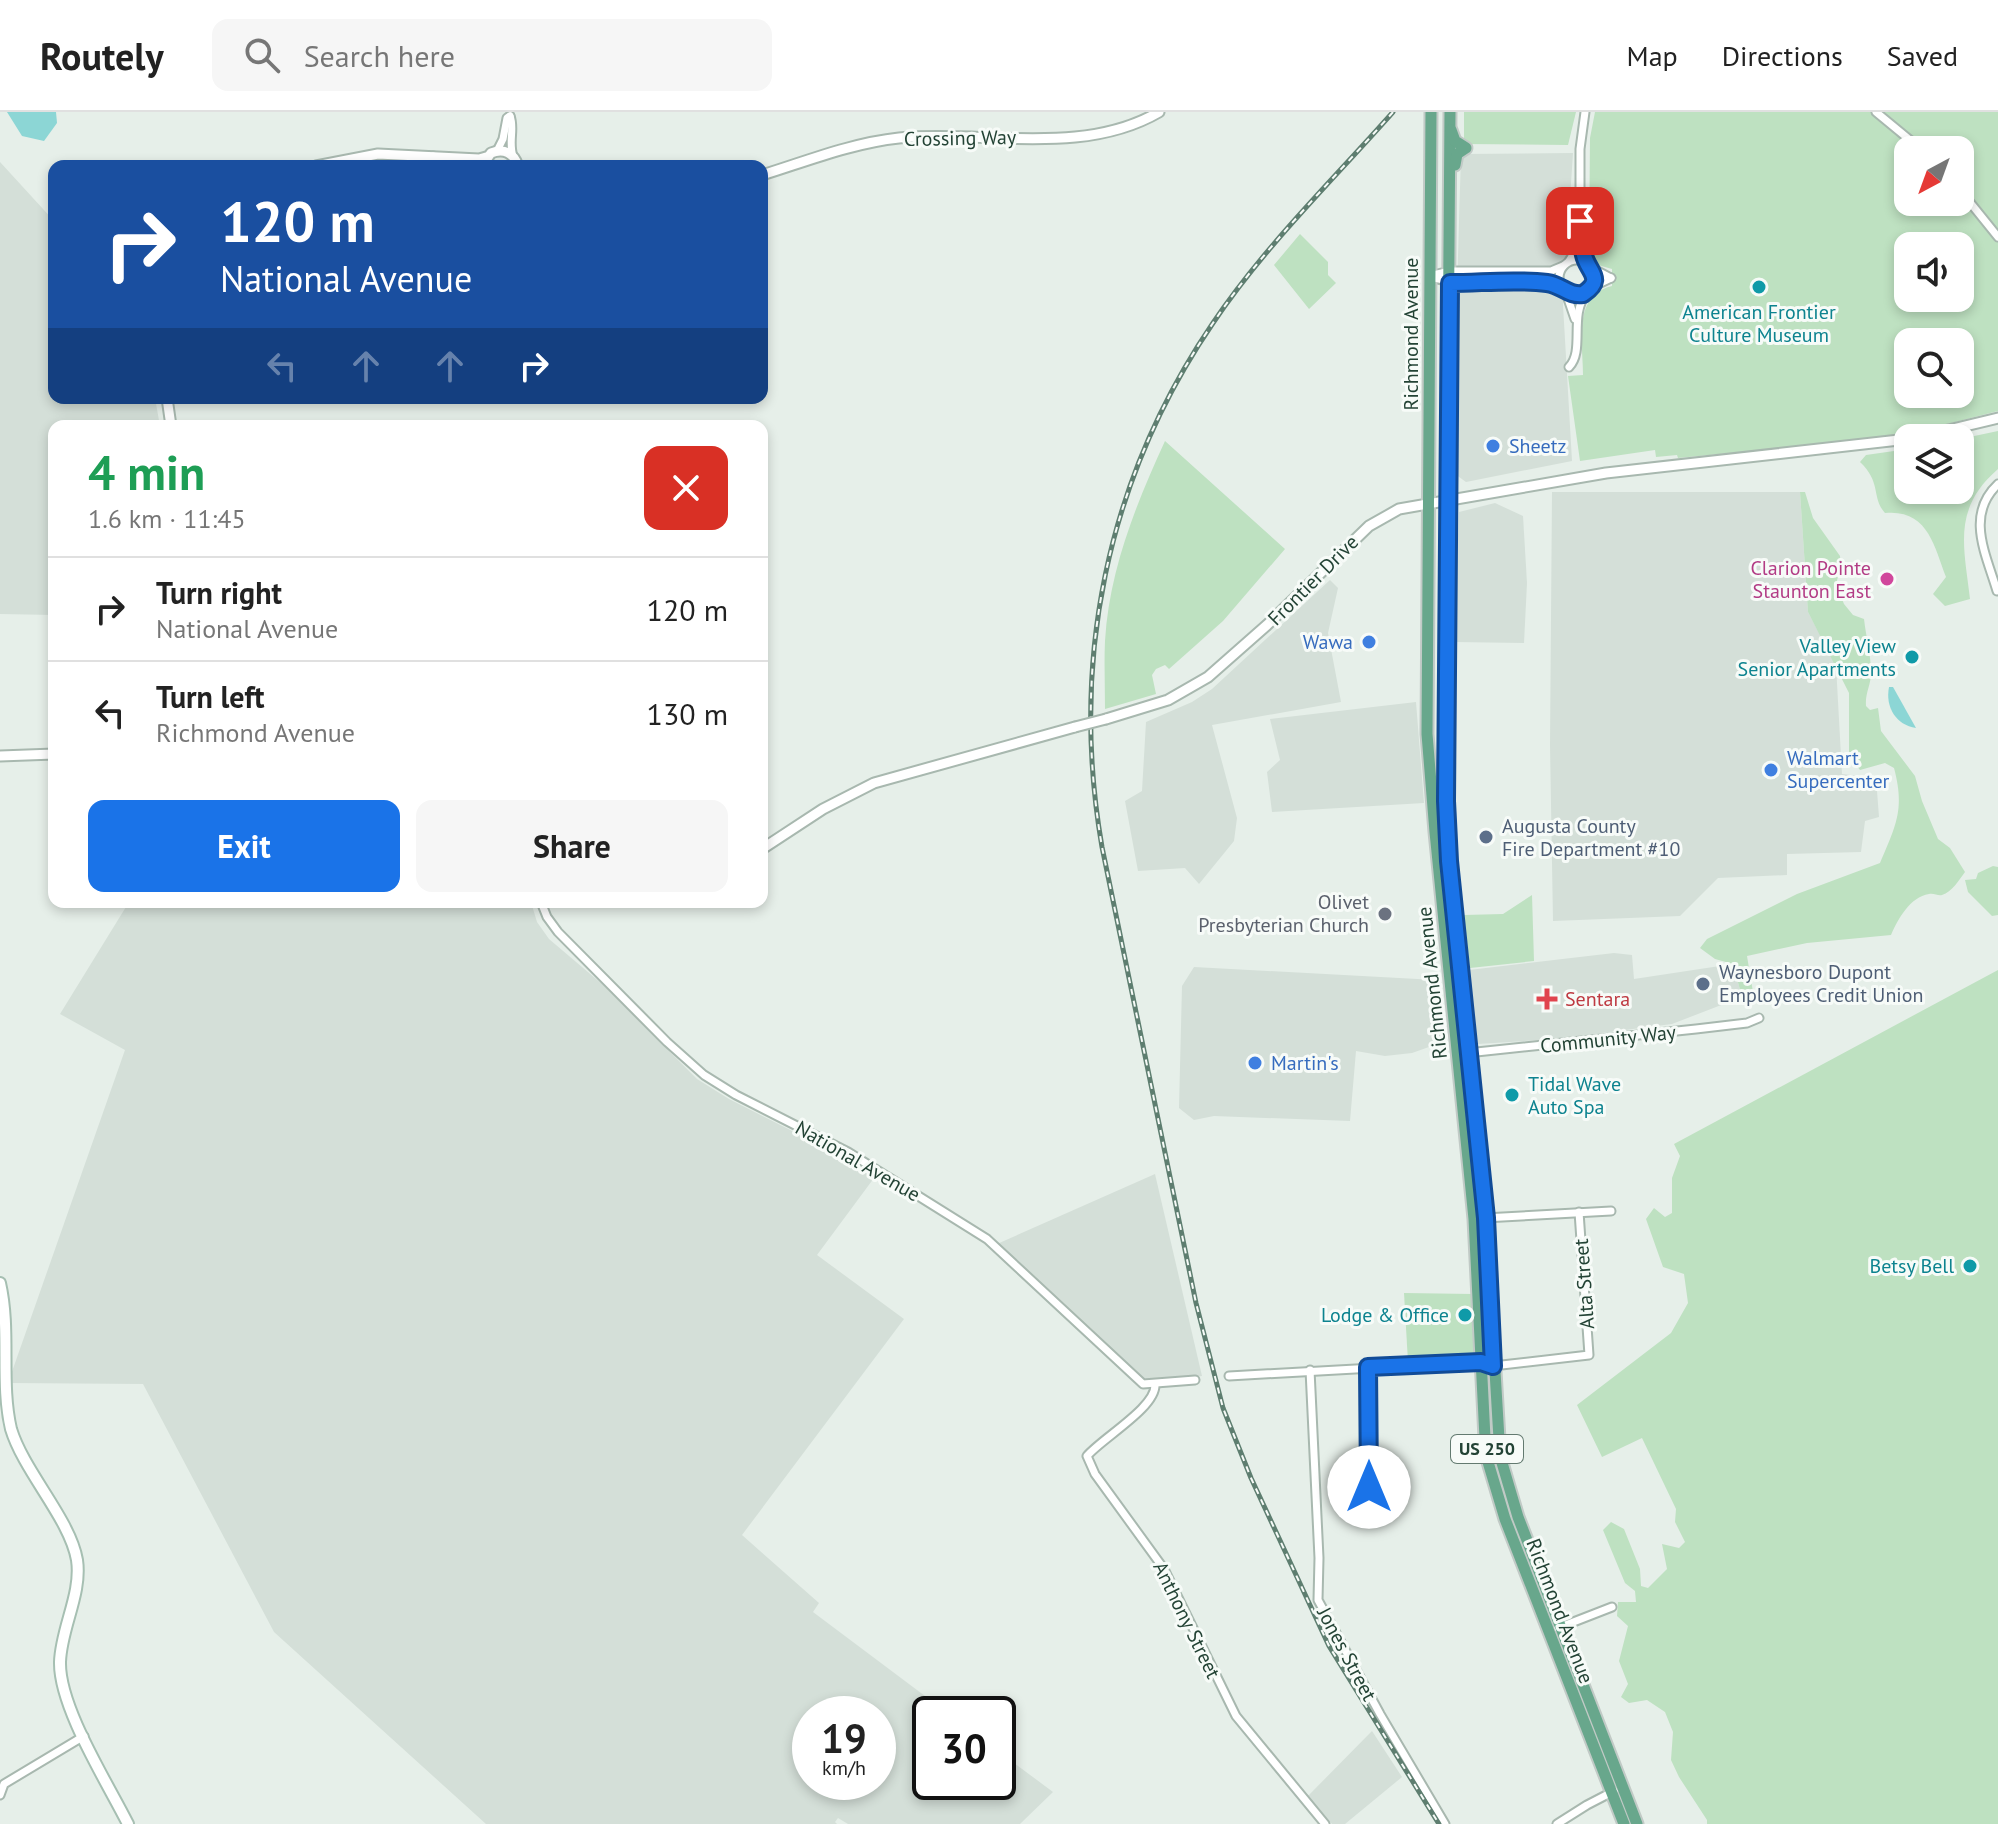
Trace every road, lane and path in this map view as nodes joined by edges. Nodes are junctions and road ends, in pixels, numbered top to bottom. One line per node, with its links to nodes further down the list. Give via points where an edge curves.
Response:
1 (1159, 112): 15 (street, Crossing Way, via 1119,129 1059,138 901,138 867,143)
2 (1431, 112): 21 (main road, Richmond Avenue / US 250)
3 (1450, 112): 22 (main road, Richmond Avenue / US 250, via 1455,141 1466,148 1455,158)
4 (1585, 112): 17 (street)
5 (1876, 112): 6 (street)
6 (1905, 136)
7 (497, 151): 12 (street); 13 (street); 14 (street, via 510,116 509,141)
8 (433, 157): 9 (street, via 378,154); 10 (street); 11 (street)
9 (347, 160)
10 (443, 160)
11 (477, 160)
12 (485, 160)
13 (514, 160)
14 (517, 160)
15 (768, 173)
16 (1974, 207): 18 (street)
17 (1580, 221): 19 (street, via 1574,253); 20 (street)
18 (1998, 237)
19 (1565, 264): 20 (street, via 1575,260); 22 (street, via 1551,271); 23 (street, via 1559,274)
20 (1588, 265): 24 (street, via 1594,276); 24 (street, via 1611,278)
21 (1429, 276): 22 (street); 32 (main road, Richmond Avenue / US 250)
22 (1450, 277): 23 (street); 31 (main road, Richmond Avenue / US 250)
23 (1563, 288): 24 (street, via 1579,295); 25 (street)
24 (1591, 288): 25 (street, via 1582,298)
25 (1576, 321): 26 (street, via 1576,357)
26 (1569, 367)
27 (1998, 418): 28 (street)
28 (1973, 424)
29 (1894, 441): 31 (street, Frontier Drive, via 1606,473)
30 (1998, 484): 33 (street, via 1984,500 1978,522)
31 (1447, 500): 32 (street, Frontier Drive); 39 (main road, Richmond Avenue / US 250, via 1446,801)
32 (1427, 504): 36 (street, Frontier Drive, bridge, via 1392,512 1369,526 1203,681 1158,704 874,783); 39 (main road, Richmond Avenue / US 250, via 1427,734)
33 (1997, 591)
34 (48, 754): 35 (street)
35 (0, 756)
36 (768, 845)
37 (544, 908): 49 (street, National Avenue, via 555,928 692,1065 736,1095 848,1152 987,1239 1143,1384)
38 (1759, 1018): 39 (street, Community Way)
39 (1463, 1053): 42 (main road, Richmond Avenue / US 250)
40 (1611, 1211): 41 (street)
41 (1579, 1212): 42 (street); 44 (street, Alta Street, via 1589,1355)
42 (1480, 1219): 44 (main road, Richmond Avenue / US 250)
43 (0, 1283): 53 (main road, via 9,1424 76,1556 78,1576 60,1666 65,1695)
44 (1487, 1364): 45 (street); 52 (main road, Richmond Avenue / US 250, via 1504,1475)
45 (1368, 1367): 46 (street); 50 (street)
46 (1310, 1370): 47 (street); 58 (street, Jones Street, via 1319,1604)
47 (1229, 1376)
48 (1195, 1380): 49 (street)
49 (1155, 1384): 57 (street, Anthony Street, via 1148,1403 1087,1456 1164,1569 1236,1716)
50 (1372, 1513)
51 (1612, 1607): 52 (street)
52 (1554, 1629): 54 (main road, Richmond Avenue / US 250)
53 (84, 1736): 55 (street, via 4,1784); 56 (main road)
54 (1617, 1790): 59 (street); 60 (main road, Richmond Avenue / US 250); 61 (main road, Richmond Avenue / US 250)
55 (0, 1795)
56 (128, 1824)
57 (1325, 1824)
58 (1445, 1824)
59 (1557, 1824)
60 (1624, 1824)
61 (1637, 1824)

